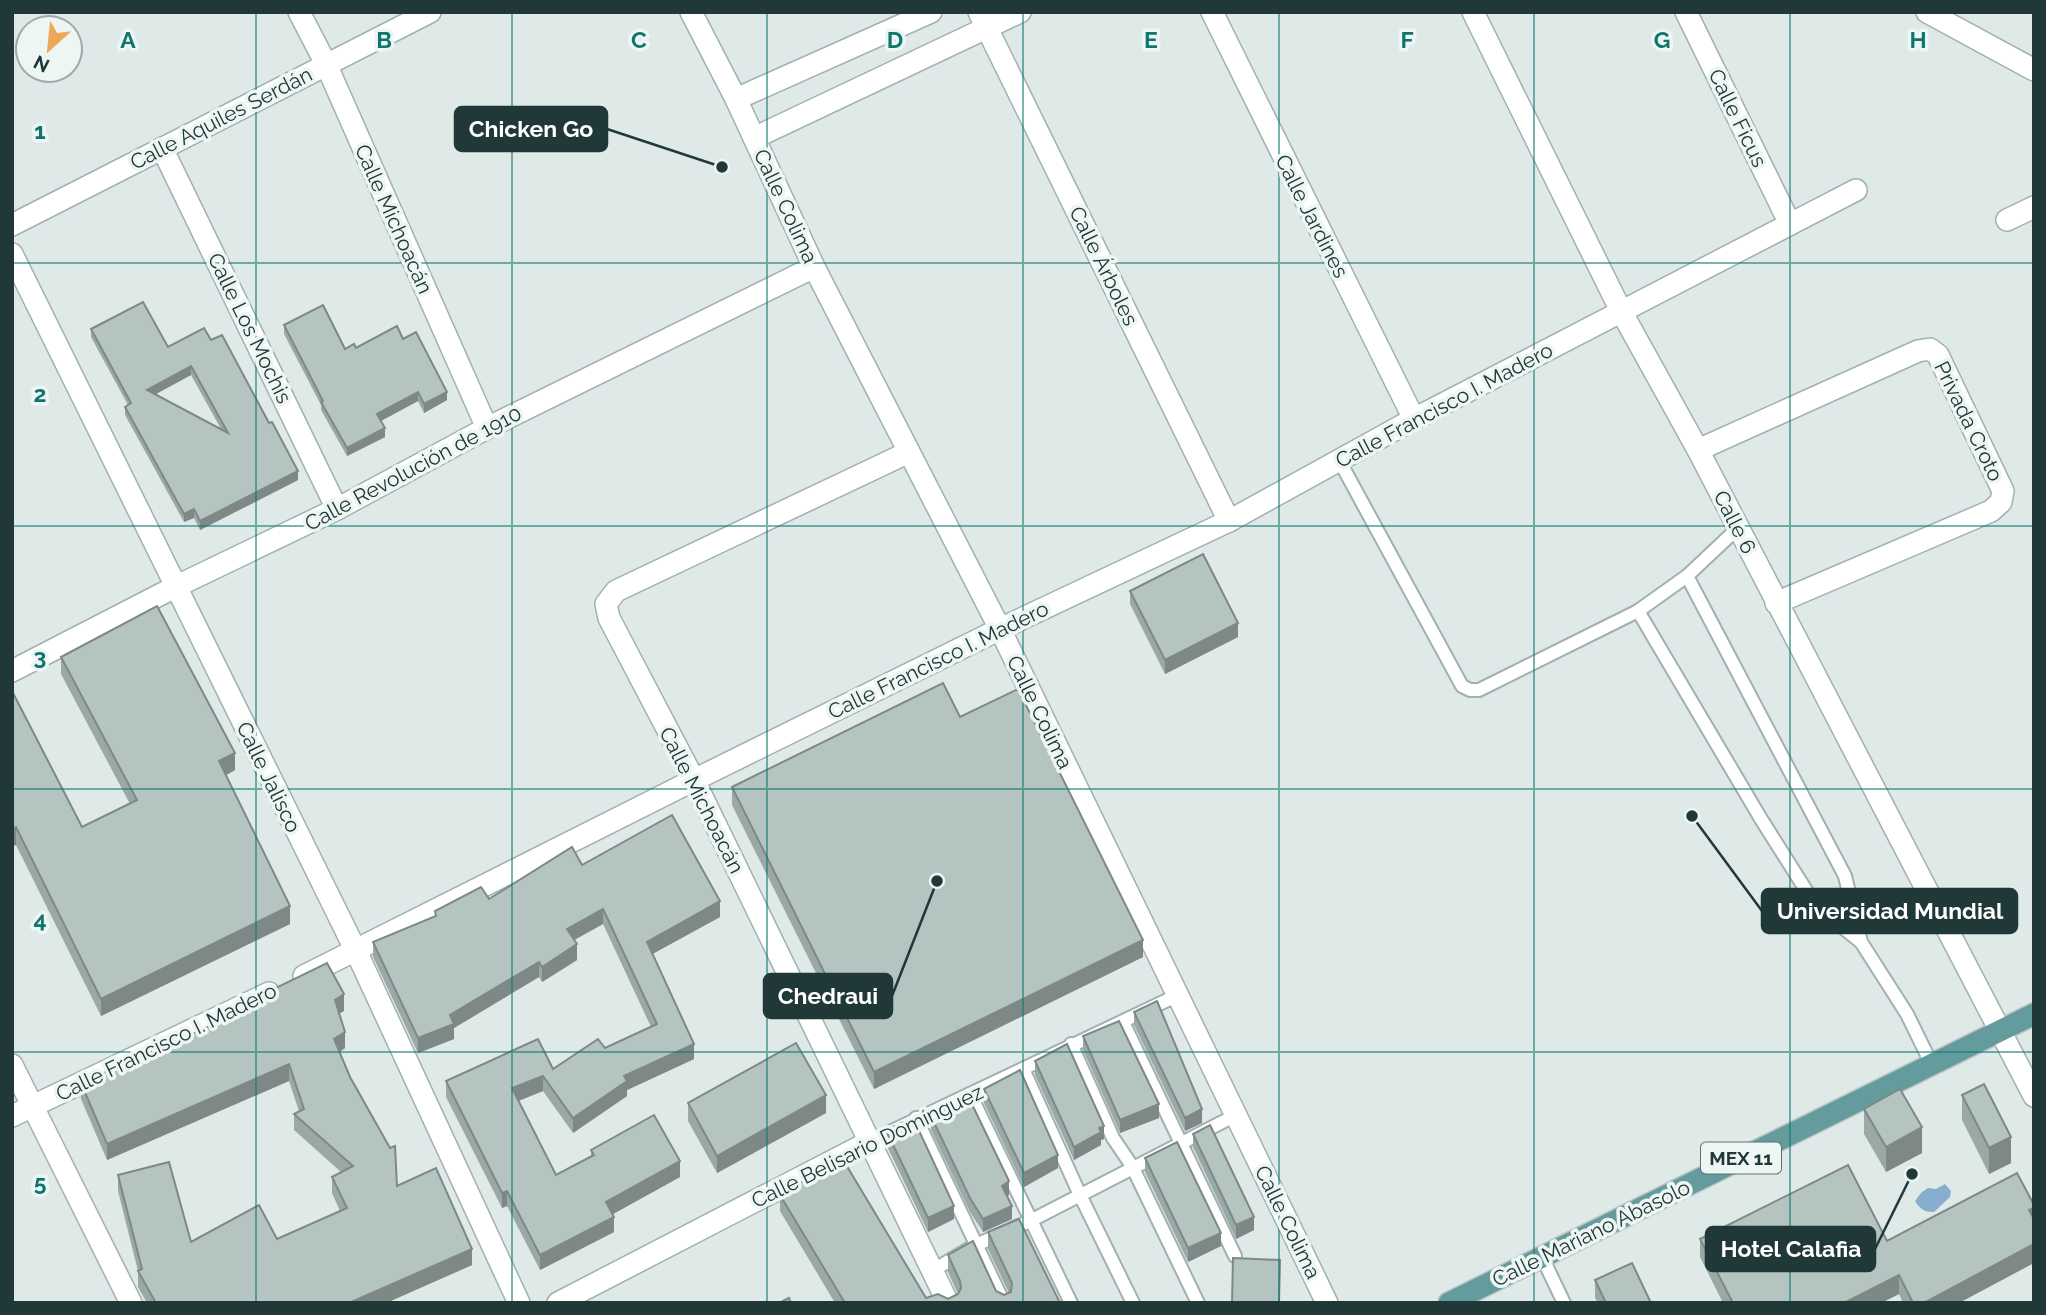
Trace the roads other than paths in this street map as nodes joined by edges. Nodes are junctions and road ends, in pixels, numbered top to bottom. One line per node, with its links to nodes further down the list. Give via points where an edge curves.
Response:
1 (299, 12): 11 (street, Calle Michoacán)
2 (429, 12): 11 (street, Calle Aquiles Serdán)
3 (691, 12): 13 (street, Calle Colima)
4 (931, 12): 13 (street)
5 (1020, 12): 10 (street)
6 (1212, 12): 24 (street, Calle Jardines)
7 (1473, 12): 23 (street, Calle 6)
8 (1686, 12): 19 (street, Calle Ficus)
9 (1927, 12): 12 (street)
10 (983, 21): 14 (street); 30 (street, Calle Árboles)
11 (326, 64): 15 (street, Calle Aquiles Serdán); 25 (street, Calle Michoacán)
12 (2034, 71)
13 (736, 99): 14 (street, Calle Colima)
14 (754, 138): 22 (street, Calle Colima)
15 (162, 148): 20 (street, Calle Aquiles Serdán); 29 (street, Calle Los Mochis)
16 (1856, 190): 19 (street, Calle Francisco I. Madero)
17 (2034, 207): 18 (street)
18 (2007, 220)
19 (1790, 224): 23 (street, Calle Francisco I. Madero)
20 (12, 225)
21 (12, 254): 33 (street, Calle Jalisco)
22 (814, 267): 25 (street, Calle Revolución de 1910); 27 (street, Calle Colima)
23 (1621, 311): 24 (street, Calle Francisco I. Madero); 26 (street, Calle 6)
24 (1415, 418): 28 (street, Calle Francisco I. Madero)
25 (487, 428): 29 (street, Calle Revolución de 1910)
26 (1698, 450): 31 (street, Calle 6); 34 (street, Privada Croto, via 1918,351 1930,349 1938,355 2003,491 2001,502 1991,511)
27 (909, 452): 36 (street, Calle Colima); 38 (street, Calle Michoacán, via 616,591 606,604 609,618)
28 (1339, 460): 30 (street, Calle Francisco I. Madero); 35 (lane, via 1462,686 1479,690)
29 (337, 509): 33 (street, Calle Revolución de 1910)
30 (1229, 520): 36 (street, Calle Francisco I. Madero)
31 (1738, 527): 32 (lane); 34 (street, Calle 6)
32 (1687, 576): 35 (lane); 39 (lane, via 1845,876)
33 (176, 587): 37 (street, Calle Revolución de 1910); 40 (street, Calle Jalisco)
34 (1776, 603): 44 (street, Calle 6)
35 (1638, 611): 39 (lane, via 1816,906)
36 (1000, 629): 38 (street, Calle Francisco I. Madero); 41 (street, Calle Colima)
37 (12, 671)
38 (694, 780): 40 (street, Calle Francisco I. Madero); 55 (street, Calle Michoacán)
39 (1861, 942): 46 (lane, via 1907,1014)
40 (355, 951): 51 (street, Calle Francisco I. Madero); 65 (street, Calle Jalisco)
41 (1178, 995): 43 (lane, Calle Belisario Domínguez); 52 (street, Calle Colima)
42 (2034, 1014): 44 (main road, Calle Mariano Abasolo / MEX 11)
43 (1123, 1022): 45 (lane, Calle Belisario Domínguez); 56 (lane)
44 (2001, 1030): 46 (main road, Calle Mariano Abasolo / MEX 11); 50 (street, Calle 6)
45 (1071, 1044): 48 (lane, Calle Belisario Domínguez); 57 (lane, via 1113,1138)
46 (1931, 1063): 62 (main road, Calle Mariano Abasolo / MEX 11)
47 (12, 1065): 51 (street)
48 (1023, 1069): 49 (lane, Calle Belisario Domínguez); 58 (lane)
49 (970, 1094): 54 (lane, Calle Belisario Domínguez); 59 (lane)
50 (2034, 1096)
51 (33, 1106): 53 (street, Calle Francisco I. Madero); 64 (street)
52 (1236, 1115): 56 (lane); 72 (street, Calle Colima)
53 (12, 1116)
54 (916, 1118): 55 (lane, Calle Belisario Domínguez); 60 (lane)
55 (869, 1142): 63 (street, Calle Michoacán); 66 (street, Calle Belisario Domínguez)
56 (1182, 1142): 57 (lane); 61 (lane)
57 (1132, 1166): 58 (lane); 71 (lane)
58 (1080, 1195): 59 (lane); 70 (lane)
59 (1030, 1221): 60 (lane); 69 (lane)
60 (976, 1245): 63 (lane); 68 (lane)
61 (1236, 1256)
62 (1542, 1257): 73 (main road, Calle Mariano Abasolo / MEX 11); 74 (lane)
63 (932, 1271): 67 (street, Calle Michoacán)
64 (131, 1303)
65 (519, 1303)
66 (558, 1303)
67 (948, 1303)
68 (1004, 1303)
69 (1071, 1303)
70 (1133, 1303)
71 (1198, 1303)
72 (1327, 1303)
73 (1449, 1303)
74 (1564, 1303)

